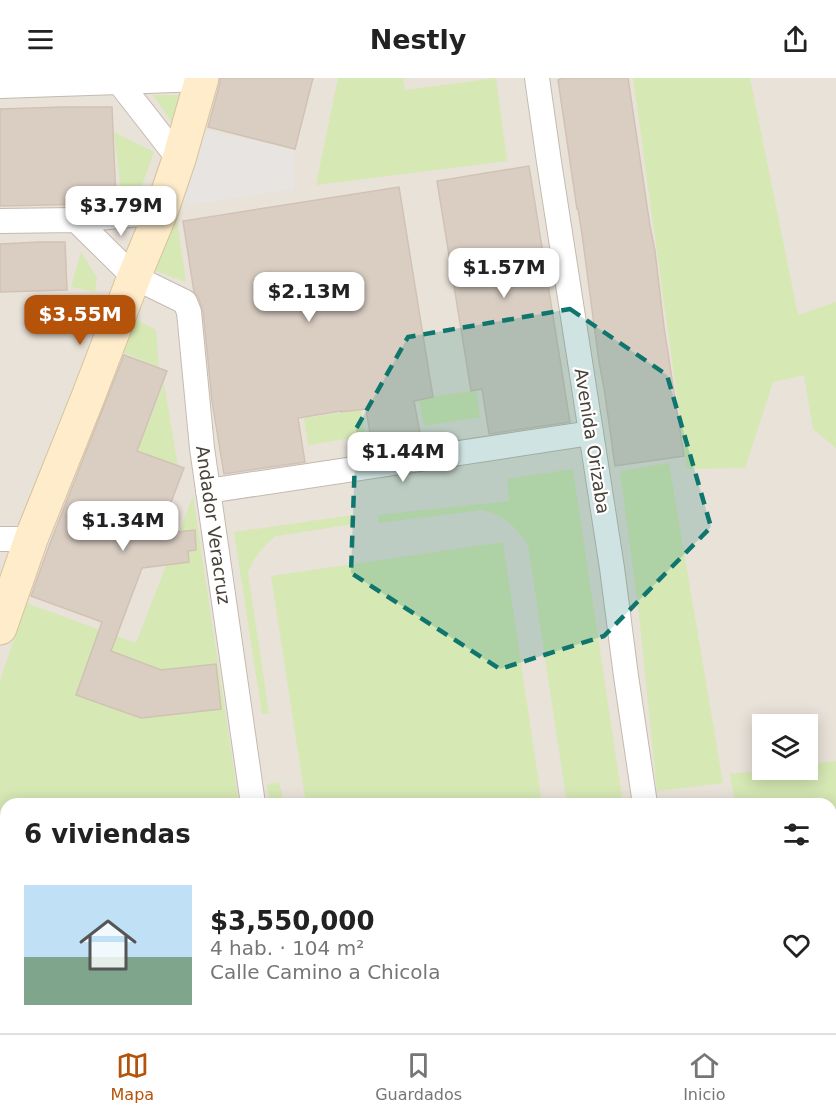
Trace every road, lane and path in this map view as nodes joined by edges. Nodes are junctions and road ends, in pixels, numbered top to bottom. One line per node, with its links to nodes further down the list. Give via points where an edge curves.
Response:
1 (202, 78): 3 (street); 5 (street)
2 (537, 78): 10 (street, Avenida Orizaba)
3 (119, 82): 4 (street); 5 (street)
4 (0, 86)
5 (178, 159): 6 (street)
6 (161, 212): 7 (street); 9 (street)
7 (76, 220): 8 (street); 9 (street, Andador Veracruz)
8 (0, 221)
9 (134, 277): 11 (street, Andador Veracruz, via 185,302 189,312); 12 (street, via 88,397)
10 (591, 434): 11 (street); 15 (street, Avenida Orizaba)
11 (208, 490): 14 (street, Andador Veracruz)
12 (15, 539): 13 (street)
13 (0, 628)
14 (252, 798)
15 (644, 798)

